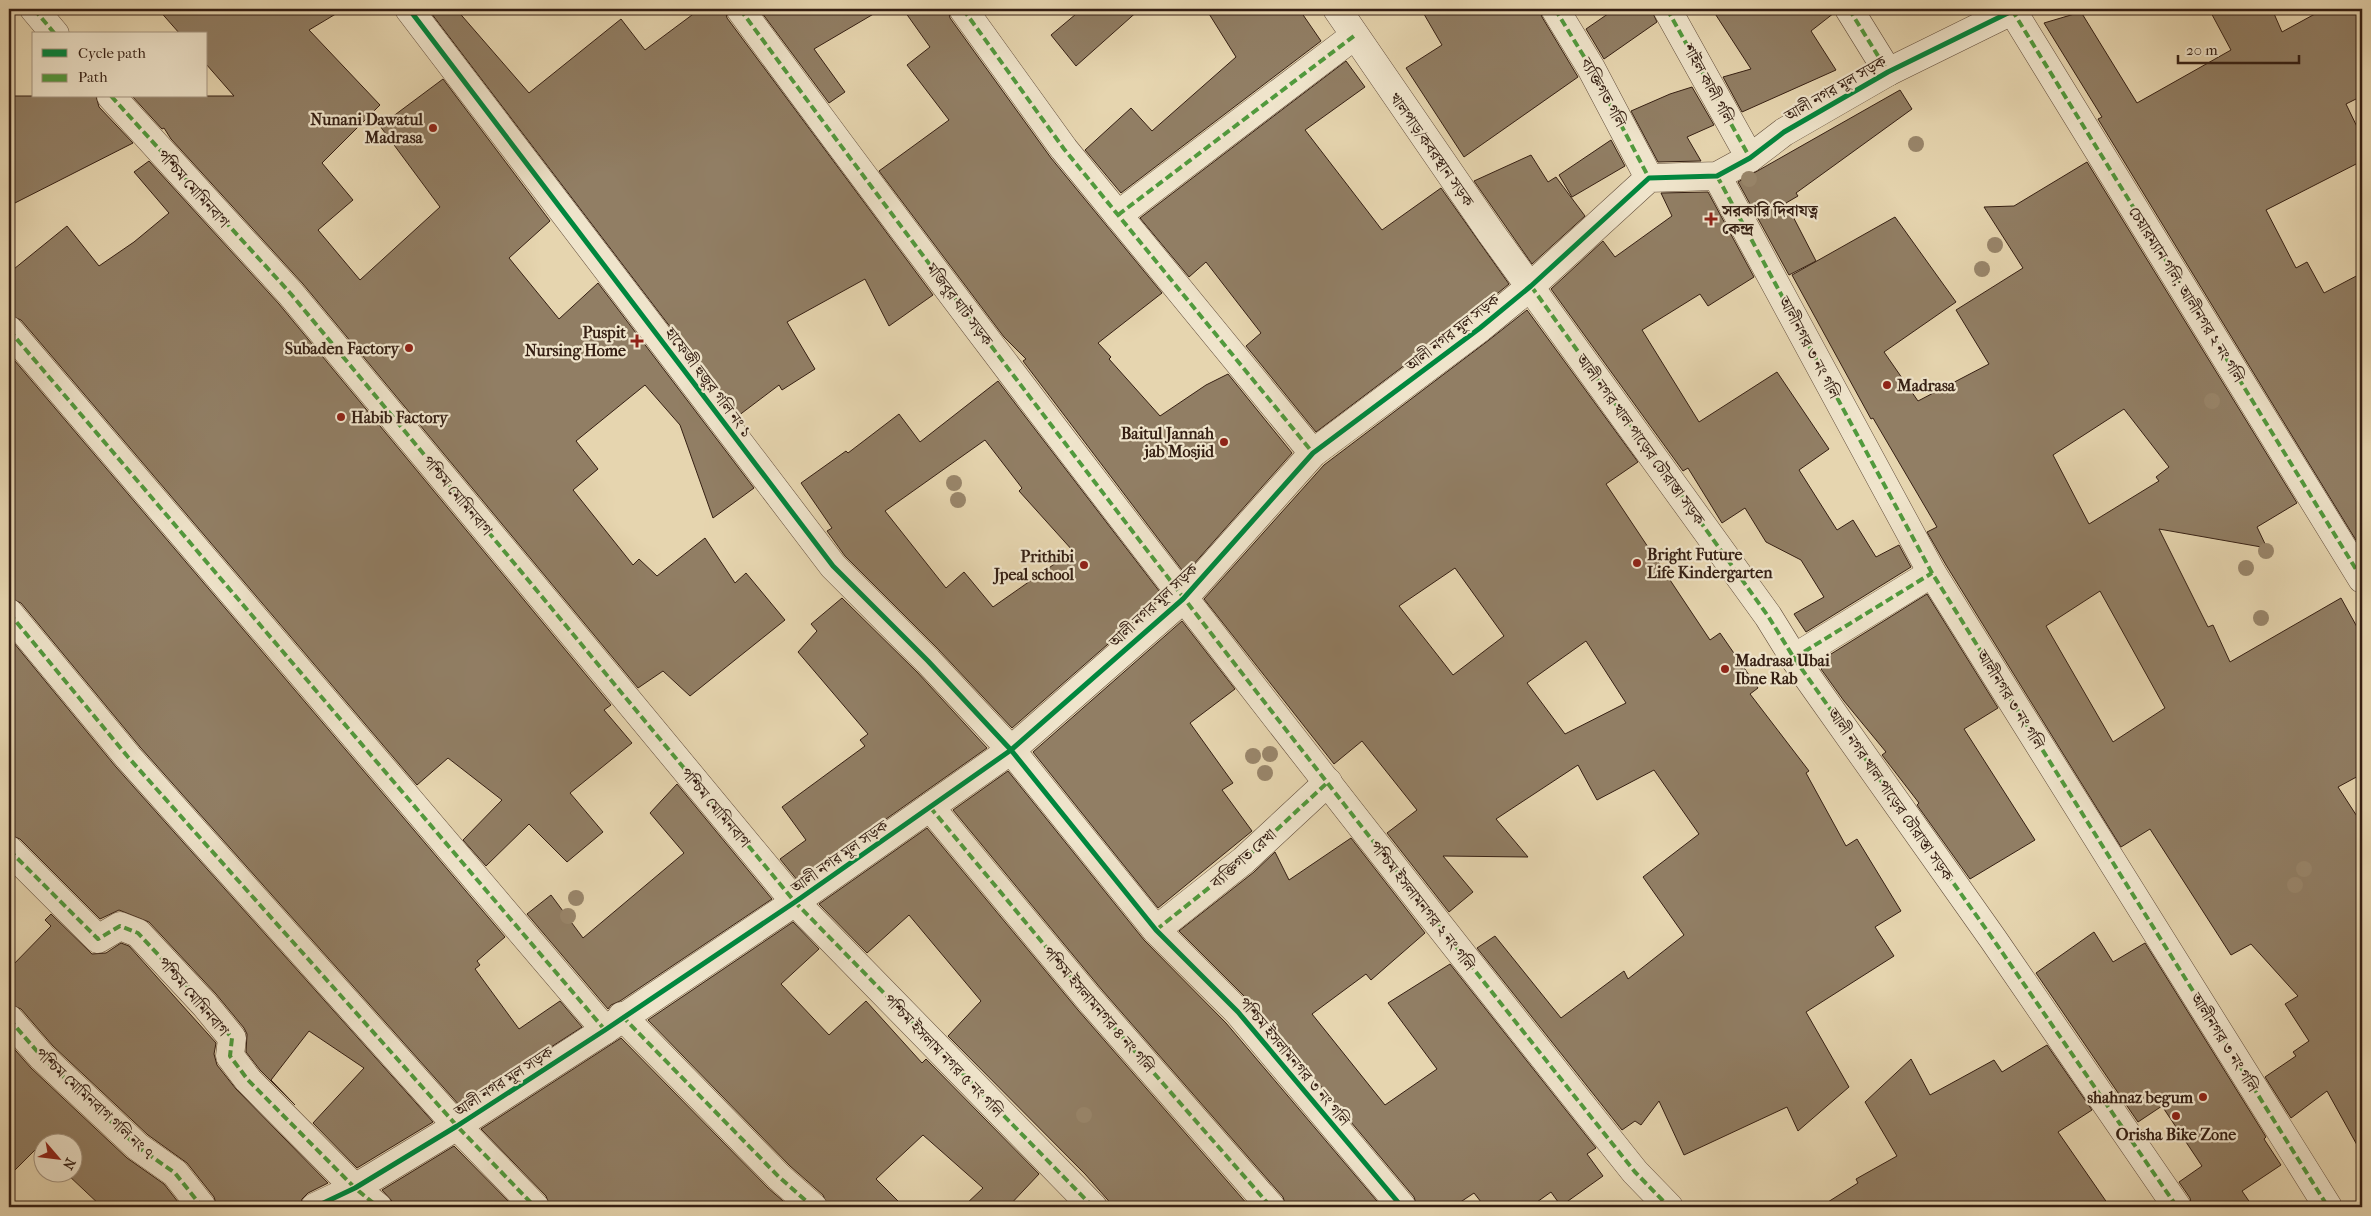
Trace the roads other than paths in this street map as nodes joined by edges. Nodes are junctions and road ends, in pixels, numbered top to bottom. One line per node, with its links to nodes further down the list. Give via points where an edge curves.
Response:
1 (34, 9): 10 (street)
2 (409, 9): 26 (street, হাফেজী হুজুর গলি নং ১, via 833,566)
3 (740, 9): 23 (street, মজিবুর ঘাট সড়ক)
4 (963, 9): 17 (street, via 1064,149)
5 (1337, 9): 11 (street, খালপাড়/কবরস্থান সড়ক)
6 (1555, 9): 16 (street, ব্যক্তিগত গলি, via 1592,68)
7 (1667, 9): 14 (street, শাইল কালী গলি)
8 (1849, 9): 12 (street)
9 (2014, 9): 12 (street, আলী নগর মূল সড়ক); 22 (street, চেয়ারম্যান গলি; আলীনগর ২ নং গলি)
10 (54, 32)
11 (1354, 36): 17 (street); 18 (street, খালপাড়/কবরস্থান সড়ক)
12 (1888, 72): 14 (street, আলী নগর মূল সড়ক, via 1784,132)
13 (113, 98): 30 (street, পশ্চিম মোমিনবাগ, via 292,294)
14 (1750, 158): 15 (street, আলী নগর মূল সড়ক)
15 (1717, 176): 16 (street, আলী নগর মূল সড়ক); 21 (street, আলীনগর ৩ নং গলি)
16 (1649, 178): 18 (street, আলী নগর মূল সড়ক)
17 (1118, 215): 20 (street)
18 (1531, 286): 20 (street, আলী নগর মূল সড়ক); 25 (street, আলী নগর খাল পাড়ের চৌরাস্তা সড়ক, via 1768,616)
19 (9, 330): 33 (street)
20 (1313, 453): 23 (street, আলী নগর মূল সড়ক)
21 (1932, 573): 25 (street); 46 (street, আলীনগর ৩ নং গলি)
22 (2362, 579)
23 (1183, 599): 26 (street, আলী নগর মূল সড়ক); 27 (street, পশ্চিম ইসলামনগর ২ নং গলি)
24 (9, 613): 34 (street, via 128,757)
25 (1794, 658): 45 (street, আলী নগর খাল পাড়ের চৌরাস্তা সড়ক)
26 (1011, 750): 28 (street, আলী নগর মূল সড়ক); 31 (street, পশ্চিম ইসলামনগর ৩ নং গলি)
27 (1328, 782): 31 (street, ব্যক্তিগত রেখা, via 1244,860); 44 (street, পশ্চিম ইসলামনগর ২ নং গলি, via 1635,1172)
28 (930, 807): 30 (street, আলী নগর মূল সড়ক); 42 (street, পশ্চিম ইসলামনগর ৪ নং গলি, via 1090,1000)
29 (9, 850): 35 (street, পশ্চিম মোমিনবাগ, via 98,939 120,926 138,933 232,1038 230,1056 248,1080)
30 (795, 902): 33 (street, আলী নগর মূল সড়ক); 41 (street, পশ্চিম ইসলাম নগর ৫ নং গলি)
31 (1156, 930): 43 (street, পশ্চিম ইসলামনগর ৩ নং গলি, via 1238,1012)
32 (9, 1019): 36 (street, পশ্চিম মোমিনবাগ গলি নং ৭, via 42,1057 138,1147 175,1173)
33 (613, 1023): 34 (street, আলী নগর মূল সড়ক); 40 (street)
34 (457, 1126): 35 (street, আলী নগর মূল সড়ক); 39 (street)
35 (354, 1188): 37 (street, আলী নগর মূল সড়ক); 38 (street)
36 (202, 1207)
37 (315, 1207)
38 (378, 1207)
39 (535, 1207)
40 (813, 1207)
41 (1093, 1207)
42 (1271, 1207)
43 (1402, 1207)
44 (1669, 1207)
45 (2178, 1207)
46 (2328, 1207)

